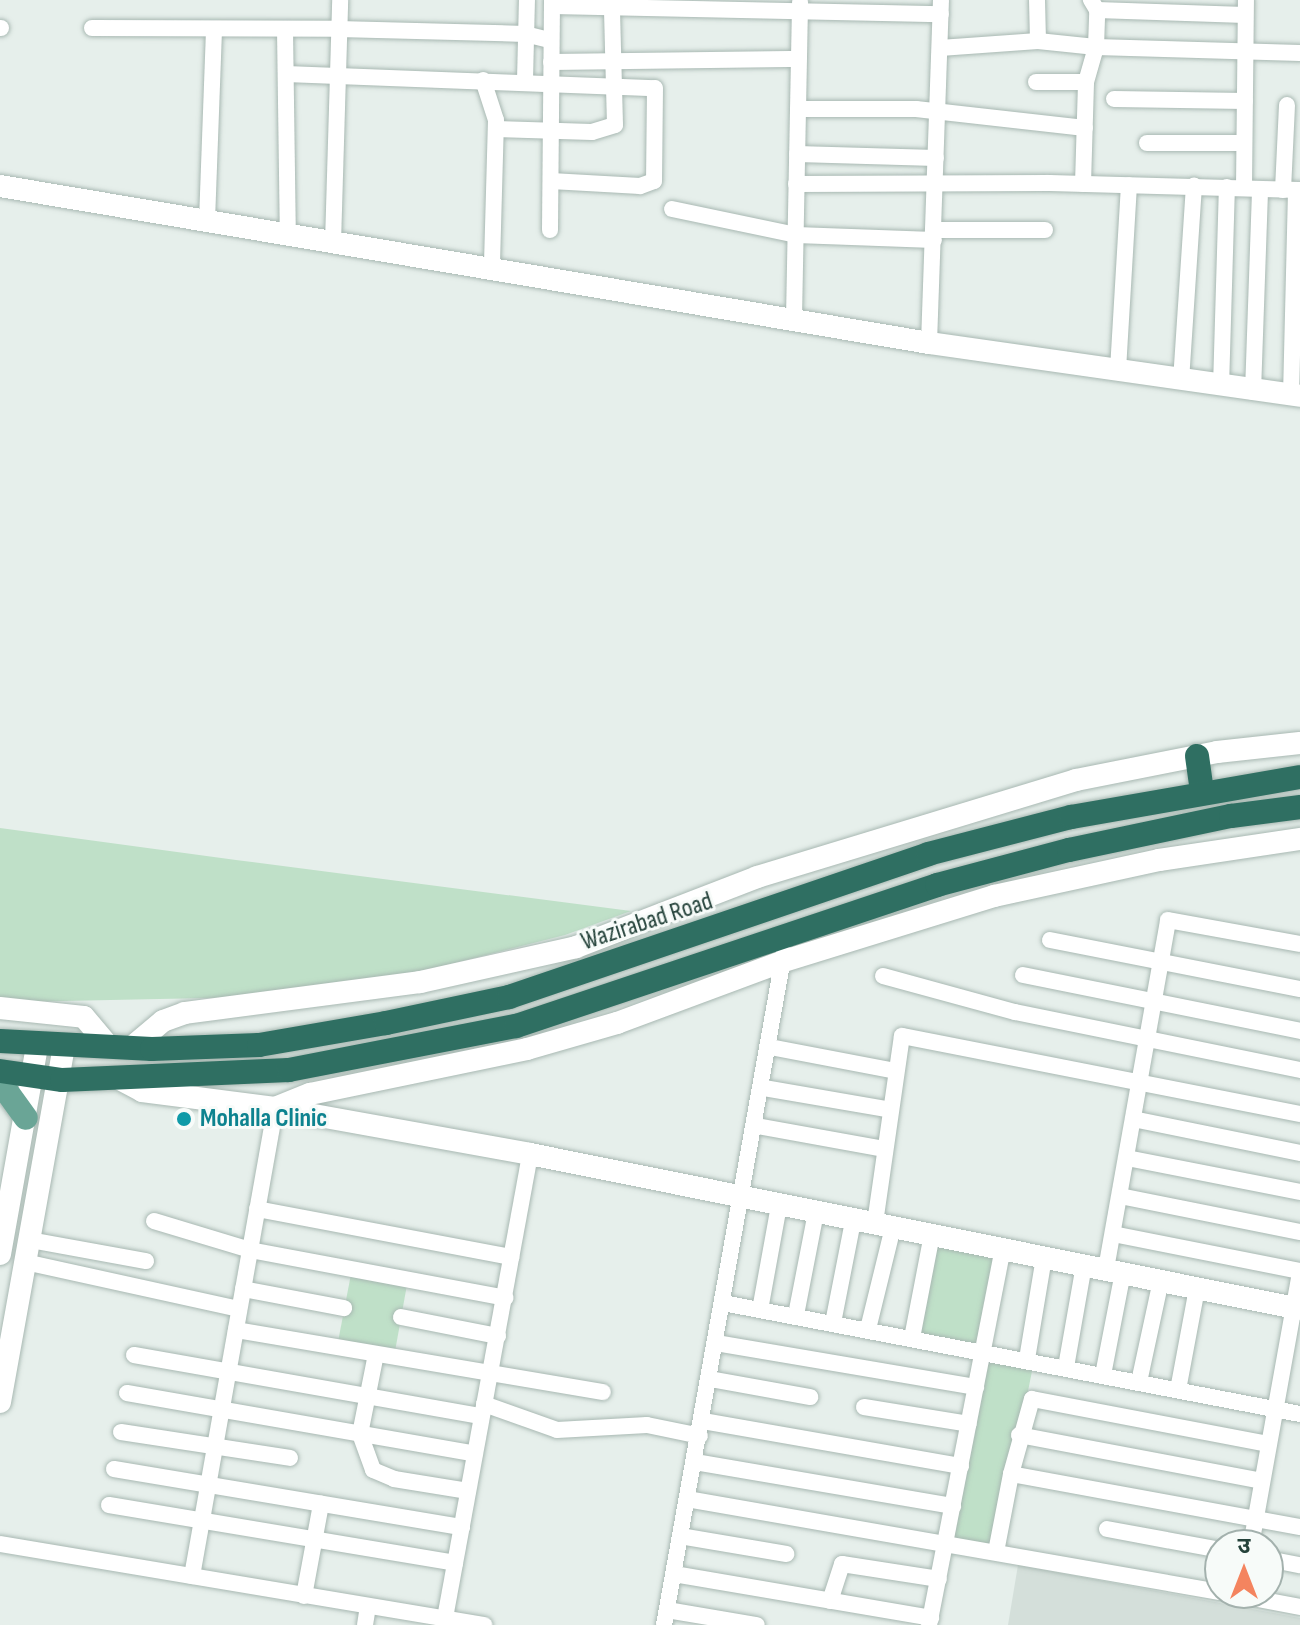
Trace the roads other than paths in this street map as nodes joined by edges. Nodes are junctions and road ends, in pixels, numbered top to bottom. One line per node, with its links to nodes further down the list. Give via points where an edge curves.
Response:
1 (340, 0): 12 (street)
2 (527, 0): 14 (street)
3 (1037, 0): 16 (street)
4 (552, 3): 7 (street); 15 (street)
5 (800, 4): 7 (street); 8 (street); 22 (street)
6 (1094, 5): 9 (street); 17 (street)
7 (612, 7): 21 (street)
8 (941, 7): 18 (street)
9 (1246, 7): 19 (street)
10 (92, 28): 11 (street)
11 (214, 29): 13 (street); 54 (street)
12 (338, 29): 13 (street); 14 (street); 25 (street)
13 (285, 30): 24 (street)
14 (525, 34): 15 (street); 27 (street)
15 (549, 40): 23 (street)
16 (1038, 41): 17 (street); 18 (street)
17 (1096, 47): 19 (street); 30 (street)
18 (940, 48): 36 (street)
19 (1246, 50): 20 (street); 33 (street)
20 (1300, 53)
21 (615, 59): 22 (street); 23 (street); 31 (street)
22 (797, 59): 35 (street)
23 (551, 62): 28 (street)
24 (286, 74): 25 (street); 57 (street)
25 (340, 78): 26 (street); 60 (street)
26 (483, 80): 27 (street); 38 (street)
27 (525, 80): 28 (street)
28 (552, 81): 31 (street); 39 (street)
29 (1036, 82): 30 (street)
30 (1086, 82): 37 (street)
31 (615, 84): 39 (street, via 615,125 592,132); 44 (street, via 649,85 658,93 654,181 640,186)
32 (1114, 99): 33 (street)
33 (1245, 101): 41 (street)
34 (1287, 105): 52 (street)
35 (798, 109): 36 (street); 42 (street)
36 (938, 112): 37 (street); 43 (street)
37 (1085, 128): 47 (street)
38 (496, 129): 39 (street); 61 (street)
39 (552, 130): 44 (street)
40 (1147, 143): 41 (street)
41 (1244, 143): 51 (street)
42 (797, 154): 43 (street); 46 (street)
43 (936, 158): 45 (street)
44 (551, 181): 55 (street)
45 (936, 183): 46 (street); 47 (street); 59 (street)
46 (796, 184): 58 (street)
47 (1083, 184): 48 (street)
48 (1129, 185): 49 (street); 64 (street)
49 (1194, 185): 51 (street); 65 (street)
50 (0, 186): 54 (street)
51 (1243, 188): 52 (street); 66 (street); 67 (street)
52 (1293, 190): 68 (street)
53 (672, 209): 58 (street)
54 (207, 221): 57 (street)
55 (550, 230)
56 (1045, 230): 59 (street)
57 (288, 235): 60 (street)
58 (796, 235): 59 (street); 62 (street)
59 (934, 235): 63 (street)
60 (333, 243): 61 (street)
61 (492, 267): 62 (street)
62 (794, 318): 63 (street)
63 (929, 343): 64 (street)
64 (1118, 370): 65 (street)
65 (1181, 381): 66 (street)
66 (1221, 387): 67 (street)
67 (1253, 392): 68 (street)
68 (1296, 396)
69 (1300, 743): 70 (street)
70 (1197, 756): 72 (highway); 91 (street, via 1076,780 920,824 757,877 576,947 420,982 185,1013)
71 (1300, 777): 72 (highway, Wazirabad Road)
72 (1202, 791): 91 (highway, Wazirabad Road, via 1071,817 928,854 509,997 259,1045)
73 (1300, 807): 75 (highway, via 1069,850 937,885)
74 (1300, 839): 78 (street, via 1055,880)
75 (786, 935): 78 (street); 96 (highway, via 516,1026 289,1070)
76 (1050, 940): 79 (street)
77 (1300, 944): 79 (street, via 1168,920)
78 (784, 961): 90 (street); 102 (street, via 617,1023 527,1049 310,1094)
79 (1161, 963): 82 (street); 83 (street)
80 (1023, 975): 83 (street)
81 (883, 976): 86 (street, via 1015,1012)
82 (1300, 989)
83 (1154, 1001): 85 (street); 86 (street)
84 (0, 1008): 91 (street, via 84,1017)
85 (1300, 1031)
86 (1147, 1039): 92 (street); 98 (street)
87 (0, 1041): 88 (highway, Wazirabad Road)
88 (37, 1046): 89 (highway, Wazirabad Road); 95 (street)
89 (64, 1047): 91 (highway, Wazirabad Road); 97 (street)
90 (770, 1047): 94 (street); 100 (street)
91 (120, 1048)
92 (1300, 1070)
93 (0, 1071): 95 (highway)
94 (896, 1071): 98 (street, via 902,1036); 103 (street)
95 (35, 1076): 97 (highway); 105 (street)
96 (116, 1077): 97 (highway); 102 (street, via 142,1091)
97 (62, 1080): 107 (street)
98 (1140, 1081): 104 (street); 106 (street)
99 (0, 1082): 105 (main road)
100 (764, 1088): 103 (street); 108 (street)
101 (0, 1108): 105 (street)
102 (275, 1108): 111 (street); 117 (street)
103 (891, 1110): 109 (street)
104 (1300, 1114)
105 (26, 1118): 107 (street); 127 (street)
106 (1133, 1119): 110 (street); 112 (street)
107 (52, 1123): 124 (street)
108 (757, 1126): 109 (street); 115 (street)
109 (885, 1149): 120 (street)
110 (1300, 1153)
111 (530, 1154): 115 (street); 128 (street)
112 (1127, 1158): 113 (street); 114 (street)
113 (1300, 1192)
114 (1120, 1196): 121 (street); 123 (street)
115 (744, 1198): 116 (street); 139 (street)
116 (779, 1205): 118 (street); 143 (street)
117 (257, 1209): 126 (street); 128 (street)
118 (816, 1212): 120 (street); 144 (street)
119 (154, 1221): 126 (street)
120 (874, 1223): 122 (street); 146 (street); 147 (street)
121 (1300, 1232)
122 (932, 1234): 125 (street); 150 (street)
123 (1113, 1234): 133 (street); 134 (street)
124 (30, 1240): 130 (street); 131 (street)
125 (1003, 1249): 129 (street); 152 (street)
126 (250, 1250): 137 (street); 138 (street)
127 (0, 1254)
128 (512, 1257): 138 (street)
129 (1044, 1257): 132 (street); 155 (street)
130 (146, 1261)
131 (25, 1262): 142 (street); 168 (street)
132 (1084, 1265): 133 (street); 156 (street)
133 (1115, 1271): 135 (street); 159 (street)
134 (1300, 1273): 141 (street)
135 (1161, 1280): 136 (street); 161 (street)
136 (1197, 1288): 141 (street); 163 (street)
137 (243, 1289): 140 (street); 142 (street)
138 (506, 1298): 149 (street)
139 (723, 1303): 143 (street); 151 (street)
140 (344, 1308)
141 (1297, 1308): 172 (street)
142 (239, 1309): 148 (street)
143 (760, 1310): 144 (street)
144 (796, 1315): 146 (street)
145 (401, 1317): 149 (street)
146 (833, 1323): 147 (street)
147 (868, 1329): 150 (street)
148 (236, 1330): 153 (street); 157 (street)
149 (498, 1336): 158 (street)
150 (912, 1338): 152 (street)
151 (716, 1343): 160 (street); 162 (street)
152 (983, 1351): 155 (street); 162 (street)
153 (376, 1354): 158 (street); 167 (street)
154 (134, 1355): 157 (street)
155 (1027, 1359): 156 (street)
156 (1066, 1367): 159 (street)
157 (228, 1372): 167 (street); 170 (street)
158 (490, 1374): 164 (street); 171 (street)
159 (1103, 1375): 161 (street)
160 (710, 1379): 166 (street); 175 (street)
161 (1139, 1382): 163 (street)
162 (976, 1387): 174 (street)
163 (1178, 1390): 172 (street)
164 (603, 1392)
165 (127, 1393): 170 (street)
166 (810, 1397)
167 (367, 1398): 171 (street); 177 (street)
168 (0, 1402)
169 (864, 1407): 174 (street)
170 (222, 1410): 177 (street); 180 (street)
171 (482, 1410): 175 (street, via 557,1430); 181 (street)
172 (1275, 1410): 173 (street); 179 (street)
173 (1300, 1414)
174 (969, 1424): 184 (street)
175 (702, 1428): 183 (street); 184 (street)
176 (121, 1432): 180 (street)
177 (360, 1434): 181 (street); 189 (street, via 367,1460 382,1475)
178 (1019, 1435): 179 (street, via 1032,1399); 186 (street); 187 (street)
179 (1269, 1444): 187 (street)
180 (215, 1447): 182 (street); 188 (street)
181 (475, 1454): 189 (street)
182 (290, 1458)
183 (695, 1462): 190 (street); 193 (street)
184 (961, 1466): 193 (street)
185 (114, 1469): 188 (street)
186 (1011, 1474): 194 (street); 205 (street)
187 (1262, 1481): 194 (street)
188 (209, 1485): 191 (street); 195 (street)
189 (468, 1491): 196 (street)
190 (687, 1499): 200 (street); 202 (street)
191 (321, 1504): 196 (street); 201 (street)
192 (109, 1505): 195 (street)
193 (953, 1506): 202 (street)
194 (1255, 1518): 197 (street); 199 (street)
195 (202, 1521): 201 (street); 209 (street)
196 (462, 1527): 207 (street)
197 (1300, 1527)
198 (1107, 1529): 204 (street)
199 (1253, 1529)
200 (680, 1536): 206 (street); 208 (street)
201 (315, 1541): 207 (street); 212 (street)
202 (946, 1542): 205 (street); 210 (street)
203 (0, 1544): 209 (street)
204 (1204, 1547)
205 (996, 1552): 211 (street)
206 (786, 1554)
207 (455, 1563): 215 (street)
208 (674, 1574): 213 (street); 216 (street)
209 (192, 1576): 212 (street)
210 (939, 1579): 213 (street, via 842,1564 835,1571); 217 (street)
211 (1204, 1589)
212 (304, 1596): 214 (street)
213 (830, 1601): 217 (street)
214 (368, 1606): 215 (street); 218 (street)
215 (445, 1618): 219 (street)
216 (665, 1618): 220 (street)
217 (930, 1622)
218 (365, 1625)
219 (484, 1625)
220 (757, 1625)

